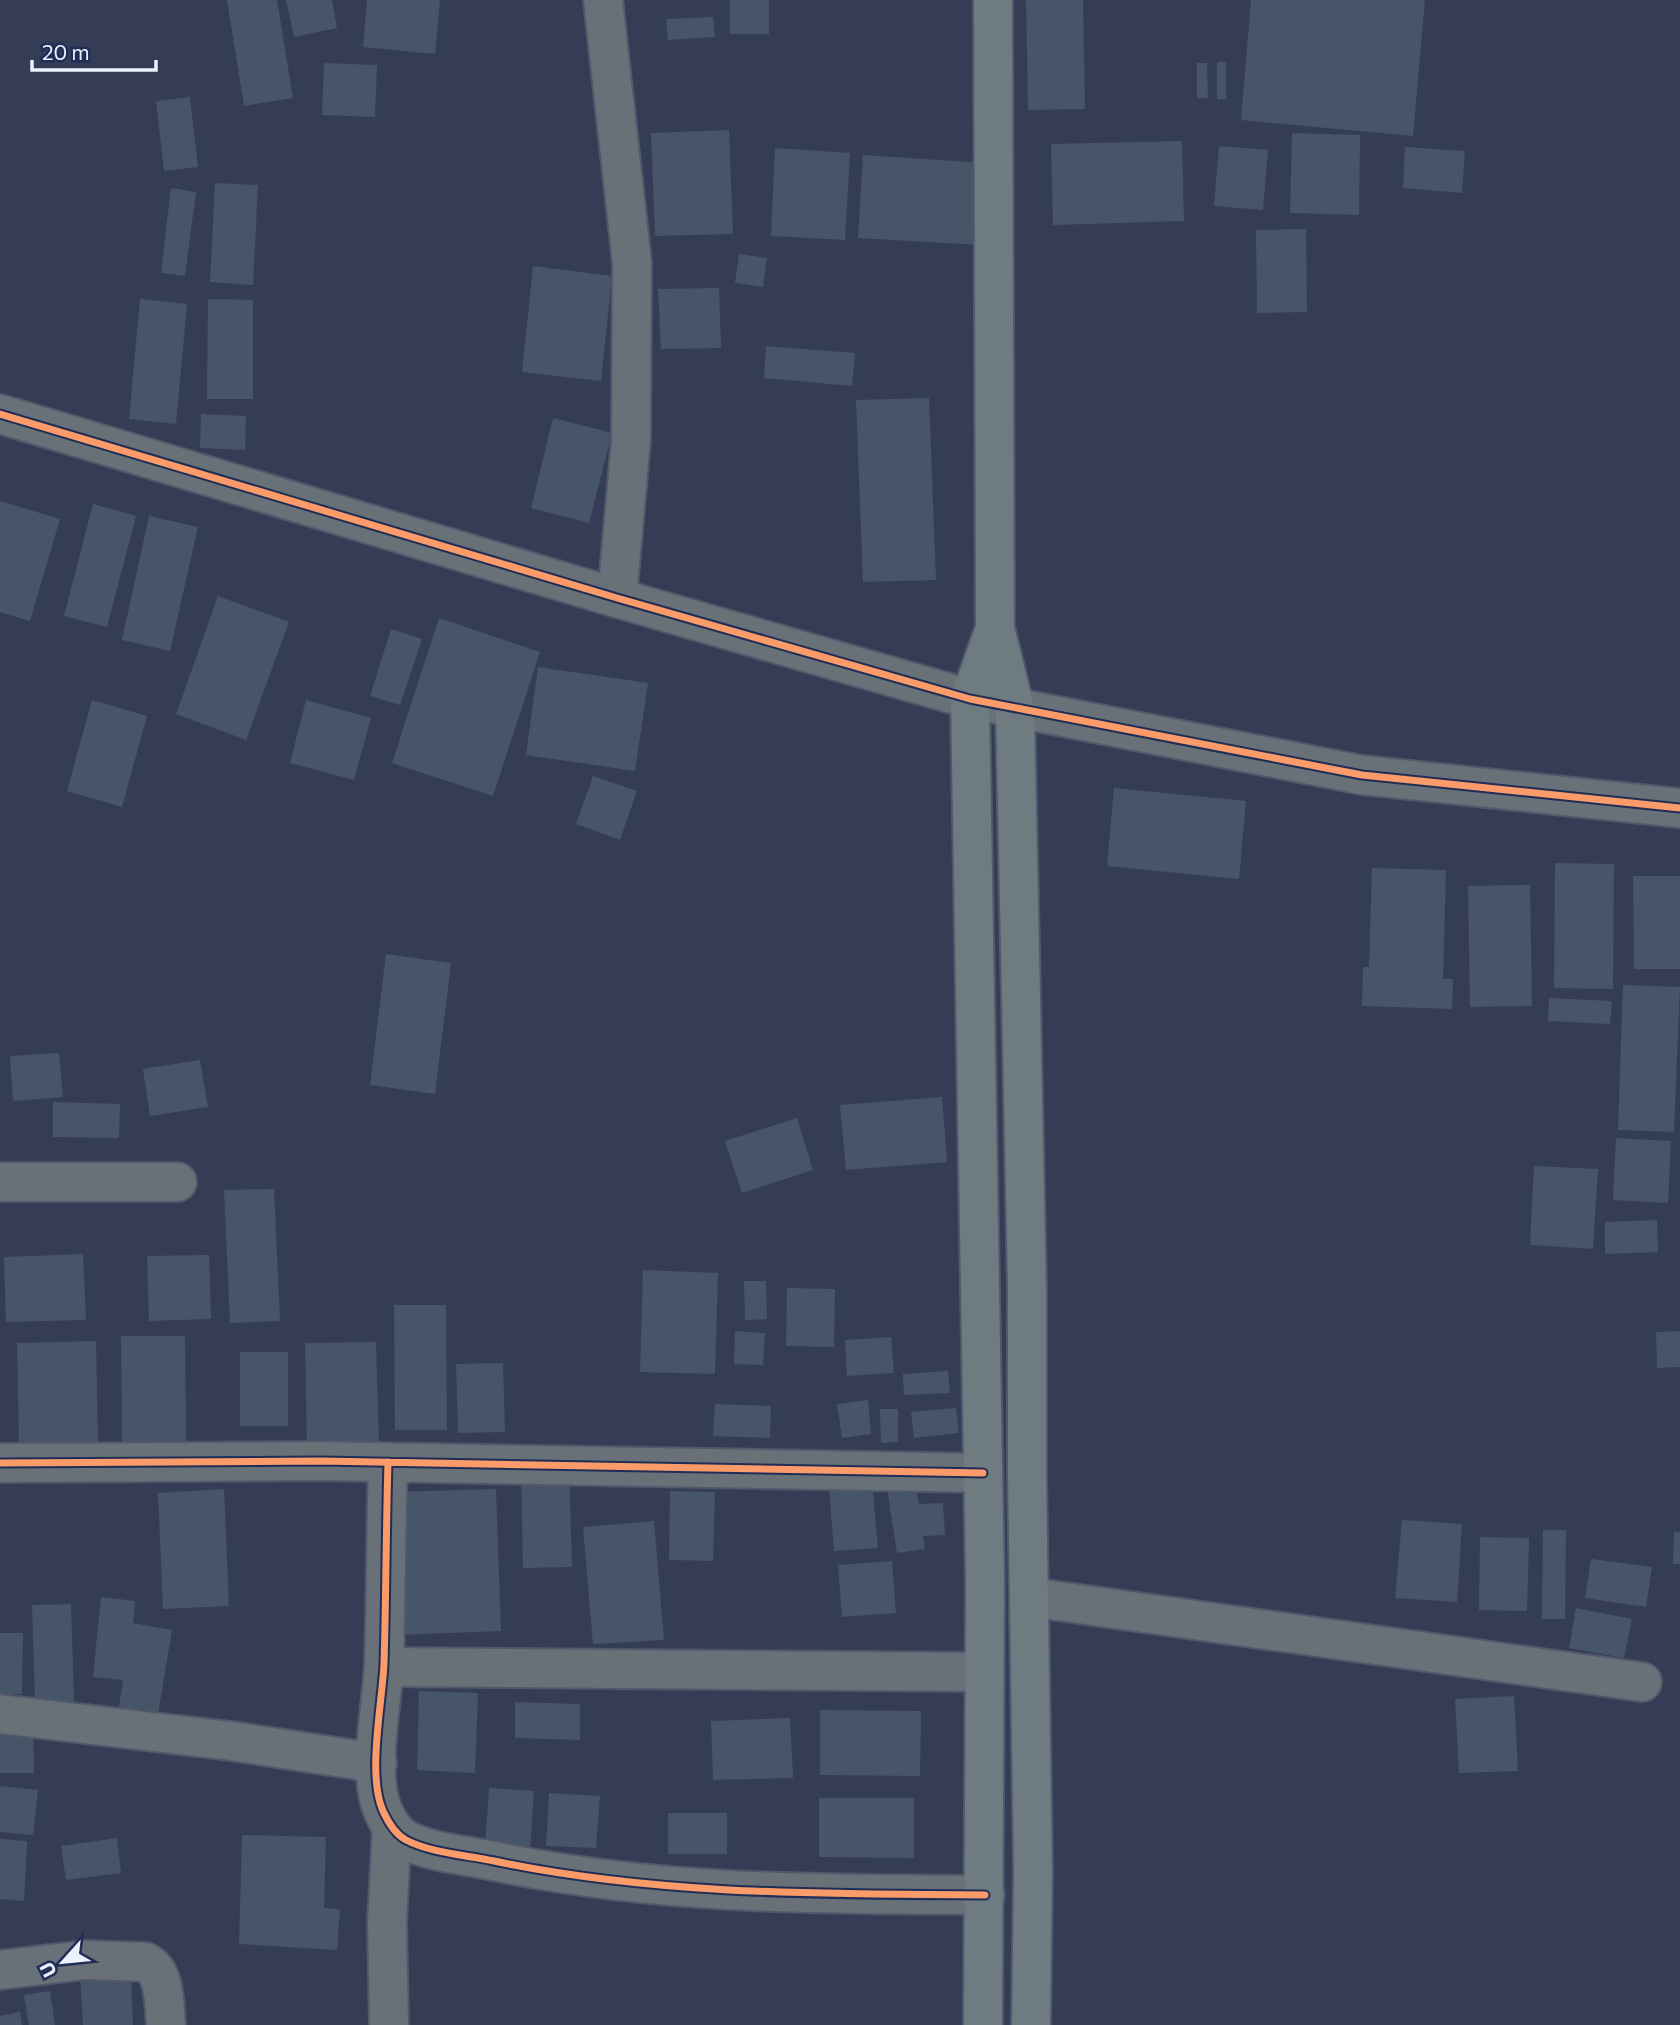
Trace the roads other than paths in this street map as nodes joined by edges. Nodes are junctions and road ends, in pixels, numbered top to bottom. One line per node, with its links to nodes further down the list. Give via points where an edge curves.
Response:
1 (603, 0): 4 (street, via 632,264 631,440)
2 (993, 0): 5 (main road)
3 (0, 414): 4 (street)
4 (617, 598): 6 (street)
5 (995, 628): 6 (main road); 7 (main road)
6 (970, 699): 7 (street); 13 (main road)
7 (1015, 709): 8 (street, via 1362,775); 14 (main road)
8 (1680, 808)
9 (0, 1182): 10 (street)
10 (177, 1182)
11 (387, 1462): 12 (street); 13 (street); 15 (street)
12 (0, 1464)
13 (983, 1473): 16 (main road)
14 (1028, 1597): 17 (street); 26 (main road)
15 (384, 1667): 16 (street); 19 (street)
16 (984, 1672): 21 (main road)
17 (1642, 1682)
18 (0, 1714): 19 (street)
19 (377, 1763): 20 (street, via 377,1794)
20 (392, 1827): 21 (street, via 405,1839 439,1849 627,1883 734,1892); 24 (street)
21 (985, 1895): 25 (main road)
22 (0, 1970): 23 (street, via 85,1960 145,1962 158,1974)
23 (166, 2025)
24 (388, 2025)
25 (983, 2025)
26 (1031, 2025)

